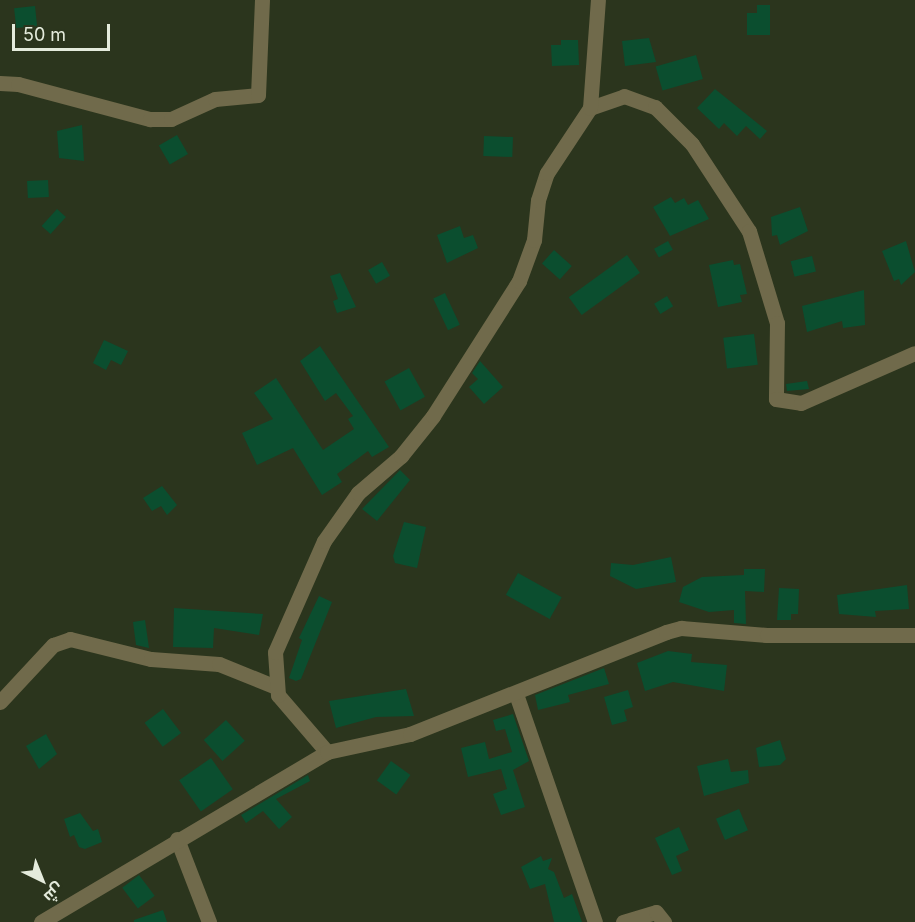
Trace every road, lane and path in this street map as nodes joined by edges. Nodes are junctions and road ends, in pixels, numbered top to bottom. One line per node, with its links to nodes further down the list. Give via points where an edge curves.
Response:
1 (262, 0): 3 (street, via 258,95 215,99 171,119 150,119 28,86)
2 (598, 0): 4 (street)
3 (0, 83)
4 (590, 108): 5 (street, via 624,96 655,107 692,144 749,231 777,324 776,399 801,403); 7 (street, via 547,173 538,200 534,240 519,281 433,416 401,456 358,493 324,541 275,652)
5 (915, 353)
6 (915, 635): 8 (street, via 767,635 681,628)
7 (276, 687): 9 (street, via 219,664 151,659 70,639 52,645); 10 (street)
8 (516, 694): 10 (street, via 410,734); 14 (street)
9 (0, 702)
10 (327, 752): 11 (street)
11 (177, 839): 12 (street); 13 (street)
12 (41, 922)
13 (209, 922)
14 (595, 922)
15 (623, 922): 16 (street, via 656,912)
16 (664, 922)

